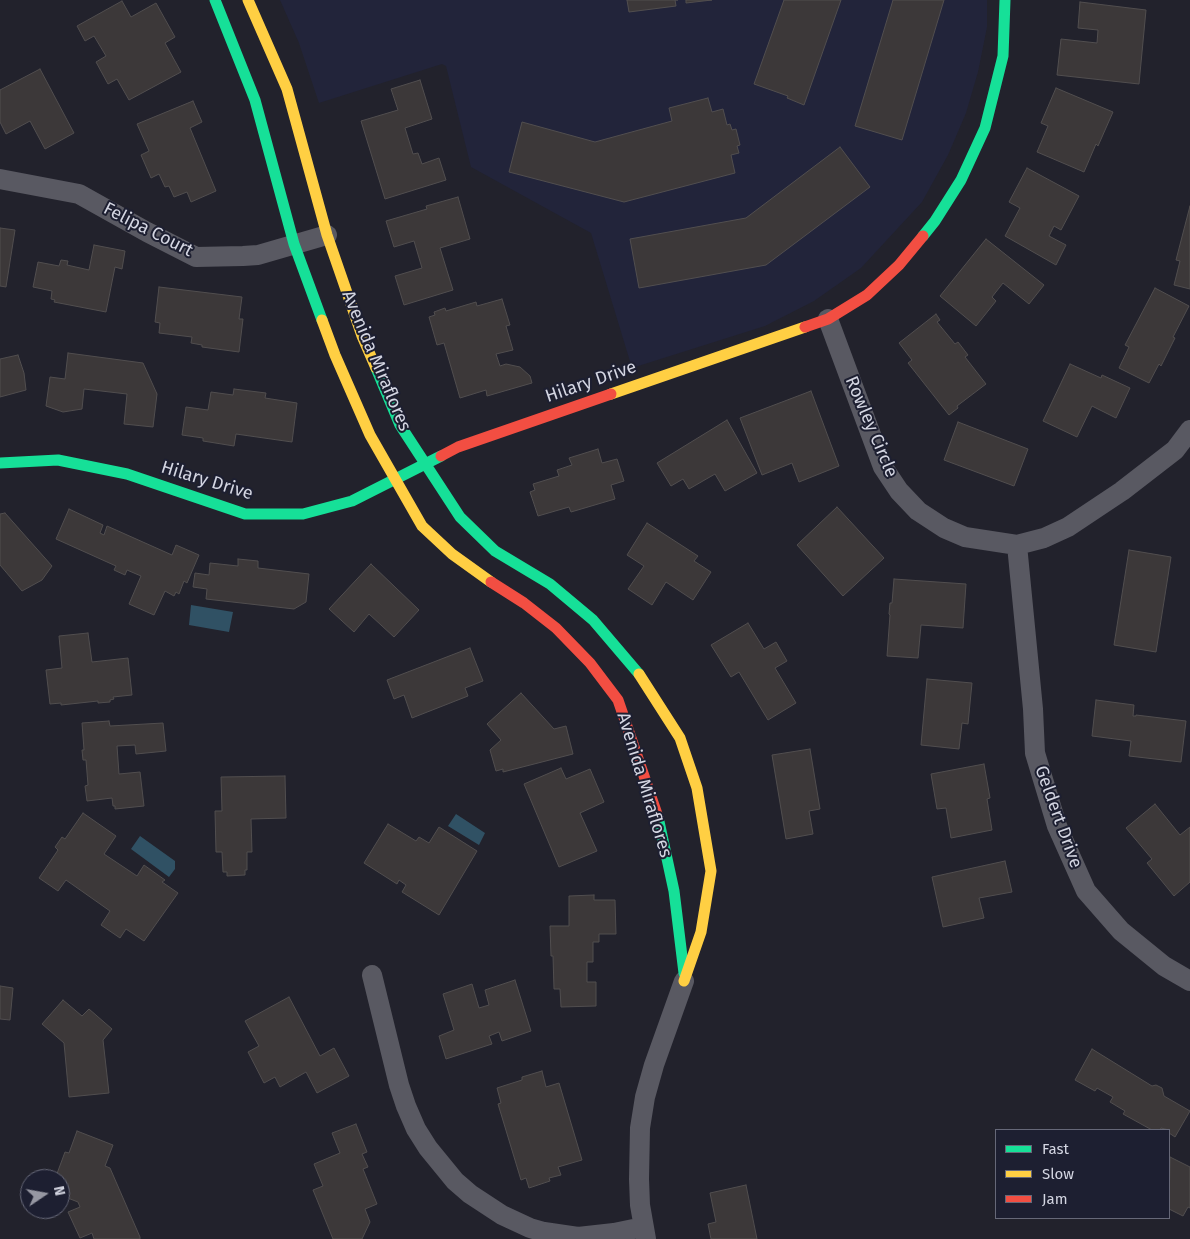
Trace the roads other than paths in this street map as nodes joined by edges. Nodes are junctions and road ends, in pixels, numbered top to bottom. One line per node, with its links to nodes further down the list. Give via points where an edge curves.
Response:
1 (215, 0): 6 (street, Avenida Miraflores, via 255,100)
2 (248, 0): 5 (street, Avenida Miraflores, via 287,89)
3 (1005, 0): 7 (street, Hilary Drive, via 1001,65 985,128 961,180 935,222 899,265 867,295)
4 (0, 180): 6 (street, Felipa Court, via 79,194 196,256 243,256)
5 (327, 235): 6 (street, Felipa Court); 10 (street, Avenida Miraflores, via 366,344 400,425)
6 (294, 244): 11 (street, Avenida Miraflores, via 335,354 370,435)
7 (828, 319): 10 (street, Hilary Drive, via 458,447); 12 (street, Rowley Circle, via 883,467 899,491 918,511 944,528 965,537)
8 (1190, 430): 12 (street, Rowley Circle, via 1175,450 1068,527)
9 (0, 463): 11 (street, Hilary Drive, via 58,460 127,474 245,514 303,514 352,501)
10 (424, 464): 11 (street, Hilary Drive); 14 (street, Avenida Miraflores, via 460,517 495,551 550,584 593,620 640,675 680,738 697,788 711,871 701,932)
11 (395, 479): 14 (street, Avenida Miraflores, via 422,526 452,554 556,628 590,663 618,700 660,822 674,891)
12 (1017, 545): 15 (street, Geldert Drive, via 1035,753 1057,826 1086,891 1121,931 1164,966)
13 (372, 975): 16 (street, via 406,1106 428,1148 455,1180 502,1215 544,1232 578,1237)
14 (684, 980): 16 (street, Avenida Miraflores, via 645,1097 638,1157)
15 (1190, 981)
16 (645, 1233)

